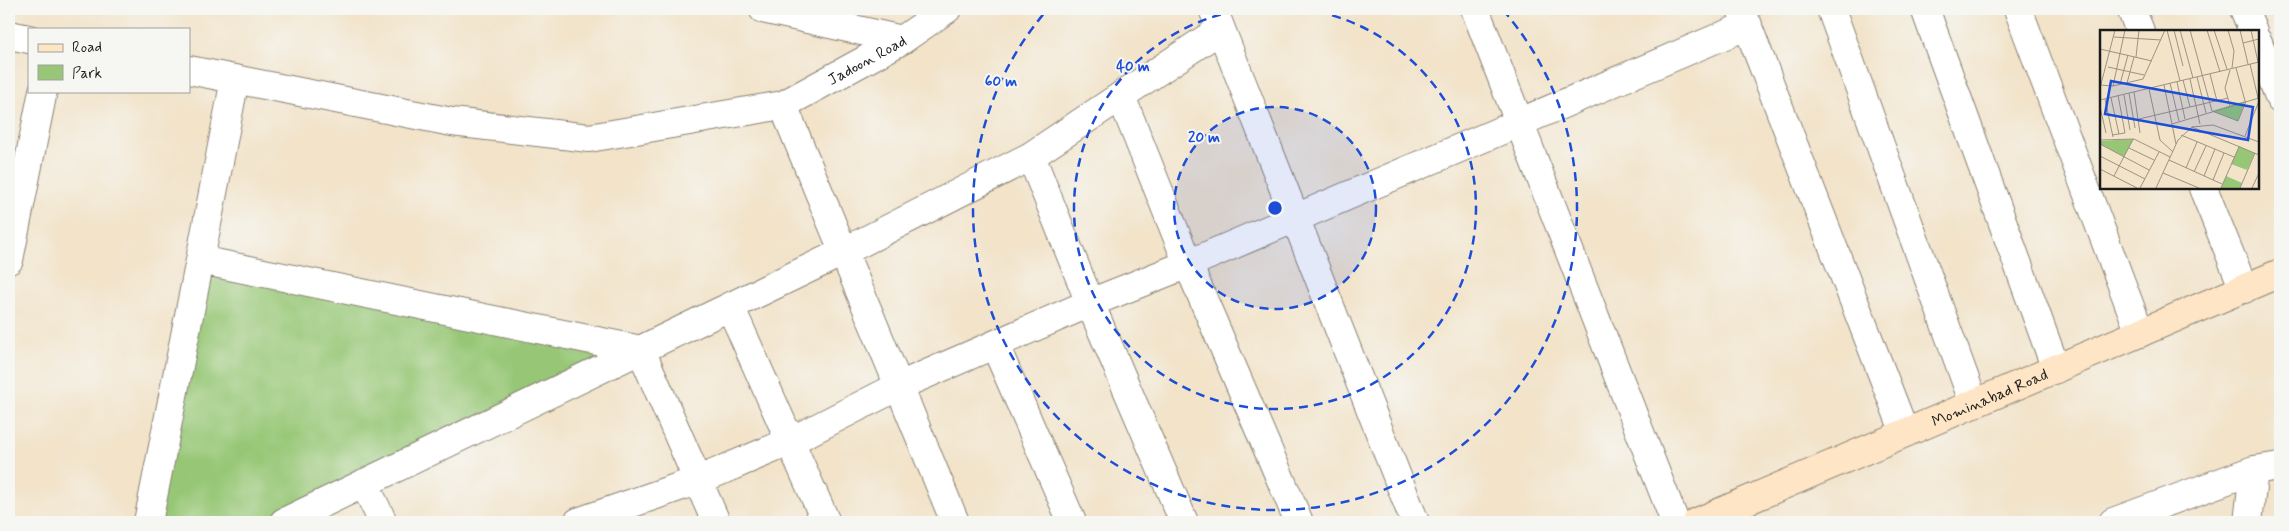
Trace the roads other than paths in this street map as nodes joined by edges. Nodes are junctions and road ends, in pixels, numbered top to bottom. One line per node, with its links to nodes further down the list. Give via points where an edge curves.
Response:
1 (763, 9): 15 (street)
2 (947, 9): 15 (street, Jadoon Road)
3 (1475, 9): 23 (street)
4 (1831, 9): 40 (street)
5 (1925, 9): 38 (street)
6 (2018, 9): 35 (street)
7 (2131, 9): 11 (street)
8 (2244, 9): 12 (street)
9 (1744, 17): 23 (street); 41 (street)
10 (1217, 19): 20 (street); 26 (street)
11 (2140, 30)
12 (2253, 30)
13 (9, 35): 14 (street)
14 (28, 39)
15 (902, 40): 22 (street, Jadoon Road)
16 (2259, 45): 21 (street)
17 (190, 70): 18 (street, Jadoon Road)
18 (236, 79): 22 (street, Jadoon Road, via 452,122 589,138); 29 (street)
19 (43, 92): 28 (street)
20 (1121, 96): 24 (street); 30 (street)
21 (2280, 99)
22 (783, 105): 27 (street)
23 (1519, 123): 26 (street); 59 (street)
24 (1031, 156): 27 (street); 33 (street)
25 (2203, 189): 32 (street)
26 (1294, 218): 30 (street); 58 (street)
27 (844, 252): 34 (street); 39 (street)
28 (9, 260)
29 (200, 260): 37 (street); 49 (street)
30 (1188, 264): 33 (street); 57 (street)
31 (2280, 273): 32 (main road, Mominabad Road)
32 (2244, 289): 35 (main road, Mominabad Road)
33 (1090, 303): 36 (street); 56 (street)
34 (730, 306): 37 (street); 42 (street)
35 (2140, 333): 38 (main road, Mominabad Road)
36 (995, 345): 39 (street); 55 (street)
37 (641, 350): 45 (street); 46 (street)
38 (2056, 369): 40 (main road, Mominabad Road)
39 (899, 386): 42 (street); 54 (street)
40 (1974, 404): 41 (main road, Mominabad Road)
41 (1905, 434): 60 (main road, Mominabad Road)
42 (791, 441): 45 (street); 53 (street)
43 (2280, 466): 44 (street)
44 (2254, 470): 47 (street); 62 (street)
45 (699, 480): 48 (street); 52 (street)
46 (364, 484): 50 (street); 51 (street)
47 (2141, 517): 61 (street)
48 (582, 521)
49 (148, 522)
50 (284, 522)
51 (383, 522)
52 (716, 522)
53 (826, 522)
54 (955, 522)
55 (1072, 522)
56 (1184, 522)
57 (1299, 522)
58 (1415, 522)
59 (1675, 522)
60 (1697, 522)
61 (2113, 522)
62 (2248, 522)

